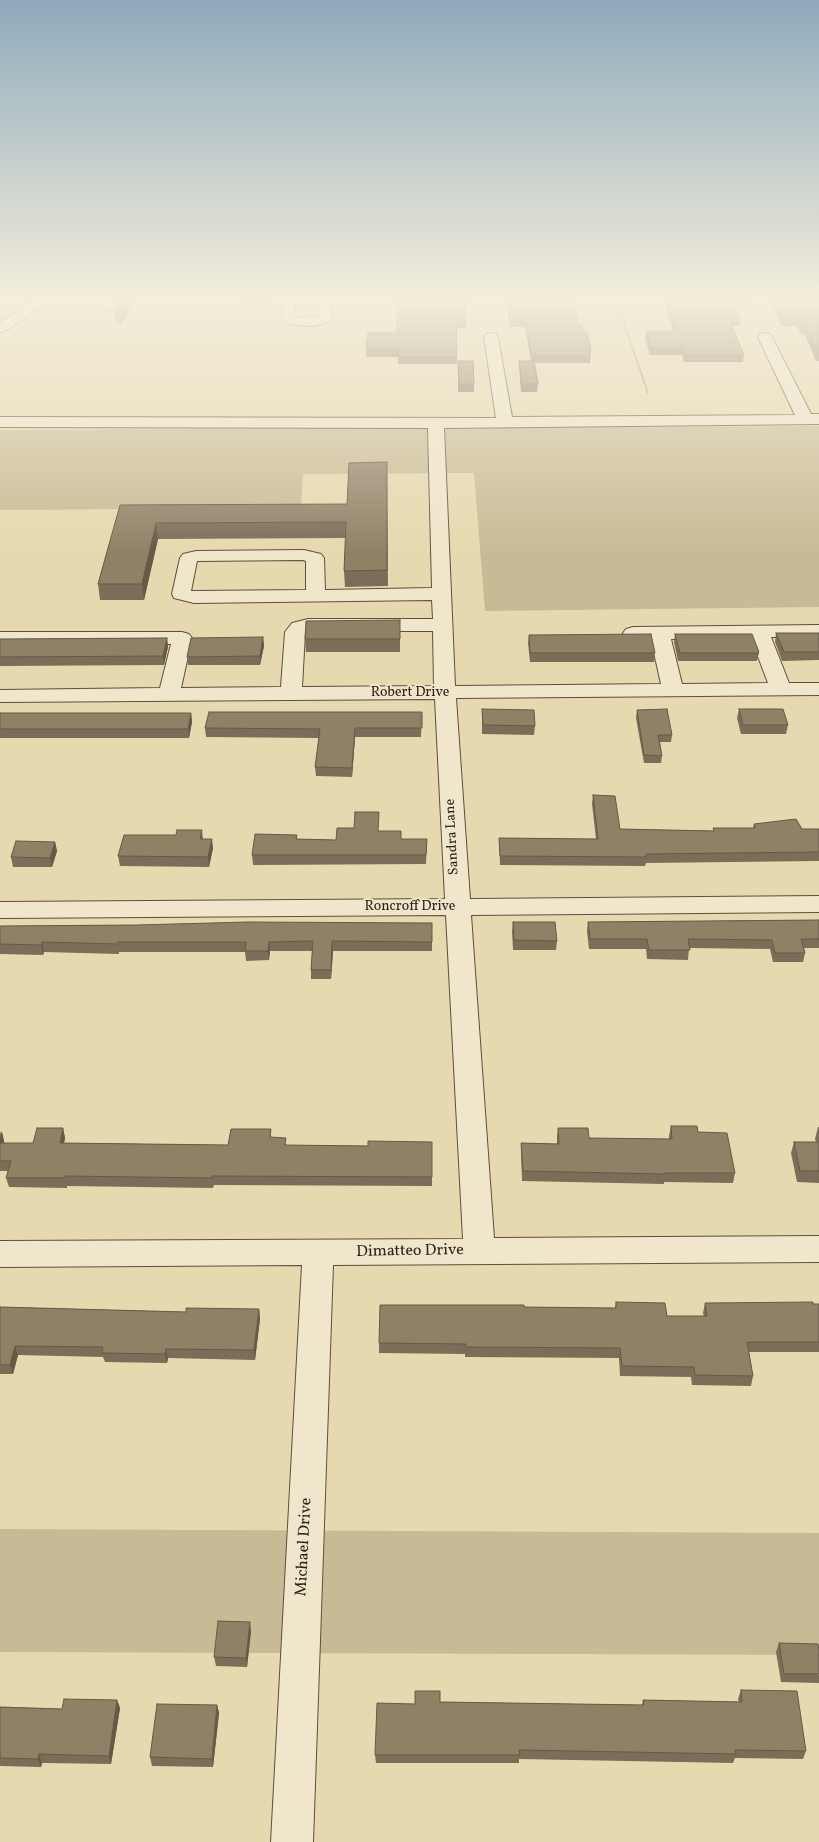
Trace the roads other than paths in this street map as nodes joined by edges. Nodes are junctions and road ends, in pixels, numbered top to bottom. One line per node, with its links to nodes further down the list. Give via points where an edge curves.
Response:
1 (499, 383): 5 (street)
2 (791, 383): 3 (street)
3 (812, 419): 5 (street)
4 (0, 422): 6 (street)
5 (505, 422): 6 (street)
6 (436, 423): 7 (street, Sandra Lane)
7 (442, 594): 8 (street); 9 (street, Sandra Lane)
8 (316, 596): 8 (street, via 194,597 181,594 189,558 304,554 315,558)
9 (443, 625): 18 (street, Sandra Lane); 19 (street, via 299,627 295,632)
10 (819, 631): 11 (street)
11 (760, 632): 13 (street); 16 (street)
12 (633, 633): 13 (street)
13 (660, 633): 17 (street)
14 (0, 638): 20 (street, via 182,638)
15 (819, 689): 16 (street, Robert Drive)
16 (781, 690): 17 (street, Robert Drive)
17 (673, 691): 18 (street, Robert Drive)
18 (446, 693): 19 (street, Robert Drive); 23 (street, Sandra Lane)
19 (291, 694): 20 (street, Robert Drive)
20 (169, 695): 21 (street, Robert Drive)
21 (0, 696)
22 (819, 904): 23 (street, Roncroff Drive)
23 (457, 907): 24 (street, Roncroff Drive); 26 (street, Sandra Lane)
24 (0, 910)
25 (819, 1249): 26 (street, Dimatteo Drive)
26 (478, 1251): 27 (street, Dimatteo Drive)
27 (318, 1252): 28 (street, Dimatteo Drive); 29 (street, Michael Drive)
28 (0, 1254)
29 (292, 1842)

